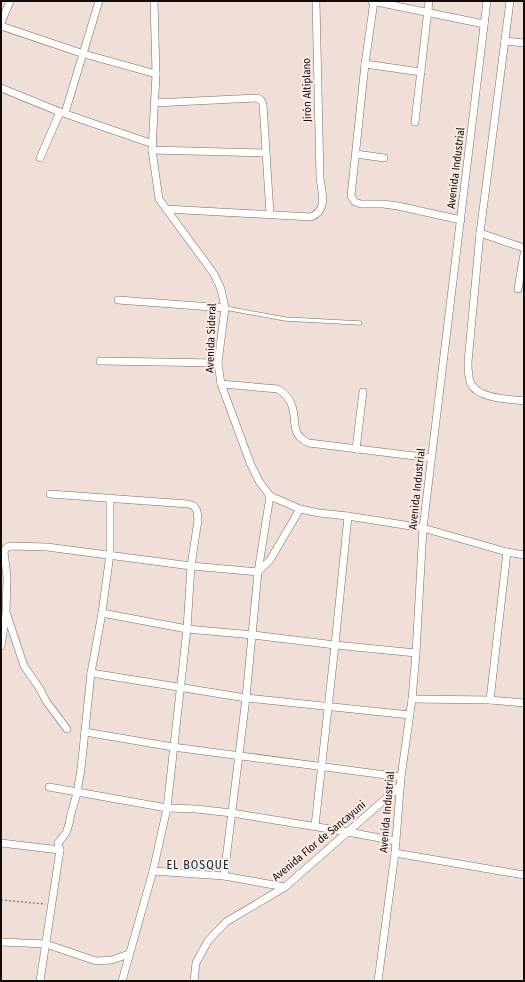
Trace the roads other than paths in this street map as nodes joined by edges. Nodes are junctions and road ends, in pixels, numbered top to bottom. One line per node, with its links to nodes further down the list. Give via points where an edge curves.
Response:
1 (10, 1): 11 (street)
2 (99, 1): 14 (street)
3 (154, 1): 17 (street, Avenida Sideral)
4 (316, 1): 28 (street, Jirón Altiplano, via 320,178 323,204 321,211 311,217)
5 (374, 1): 9 (street); 15 (street)
6 (429, 1): 9 (street)
7 (487, 1): 10 (street, Avenida Industrial)
8 (510, 1): 12 (street)
9 (428, 13): 10 (street); 16 (street)
10 (484, 24): 29 (street, Avenida Industrial)
11 (1, 25): 14 (street)
12 (505, 41): 13 (street); 30 (street)
13 (524, 43)
14 (84, 54): 17 (street); 20 (street)
15 (365, 64): 16 (street); 24 (street)
16 (421, 72): 21 (street)
17 (156, 74): 19 (street, Avenida Sideral)
18 (1, 88): 20 (street)
19 (154, 103): 22 (street, Avenida Sideral); 23 (street, via 257,98 263,104)
20 (62, 112): 22 (street); 25 (street)
21 (415, 122)
22 (153, 147): 23 (street); 27 (street, Avenida Sideral, via 159,199)
23 (266, 153): 28 (street)
24 (356, 154): 26 (street); 29 (street, via 351,187 351,196 355,202 398,206)
25 (40, 158)
26 (384, 158)
27 (166, 209): 28 (street); 35 (street, Avenida Sideral, via 214,274 221,289)
28 (270, 214)
29 (461, 220): 43 (street, Avenida Industrial)
30 (480, 233): 31 (street); 41 (street, via 468,376 472,386 482,394)
31 (524, 248)
32 (524, 254): 33 (street)
33 (518, 289)
34 (118, 300): 35 (street)
35 (225, 308): 36 (lane, via 285,319); 38 (street, Avenida Sideral)
36 (360, 323)
37 (100, 361): 38 (street)
38 (218, 363): 39 (street, Avenida Sideral)
39 (221, 384): 42 (street, via 278,389 286,394 292,404 296,431 300,438 309,443); 45 (street, Avenida Sideral, via 251,465)
40 (363, 392): 42 (street)
41 (524, 401)
42 (356, 449): 43 (street)
43 (431, 458): 49 (street, Avenida Industrial)
44 (50, 494): 46 (street)
45 (270, 496): 47 (street); 54 (street)
46 (110, 498): 51 (street); 53 (street, via 194,506 198,520)
47 (300, 509): 48 (street); 54 (street, via 270,560)
48 (348, 516): 49 (street); 59 (street)
49 (423, 528): 50 (street); 61 (street, Avenida Industrial)
50 (507, 552): 52 (street); 66 (street)
51 (110, 554): 53 (street); 55 (street, via 46,547 6,548); 56 (street)
52 (524, 555)
53 (191, 566): 54 (street); 57 (street)
54 (258, 572): 58 (street)
55 (6, 613): 60 (street); 70 (street, via 24,666)
56 (102, 613): 57 (street); 62 (street)
57 (187, 629): 58 (street); 63 (street)
58 (253, 635): 59 (street); 64 (street)
59 (335, 645): 61 (street); 68 (street)
60 (1, 646)
61 (416, 653): 65 (street, Avenida Industrial)
62 (91, 673): 63 (street); 71 (street)
63 (180, 688): 64 (street); 72 (street)
64 (246, 698): 68 (street); 73 (street)
65 (412, 699): 66 (street); 69 (street, Avenida Industrial)
66 (490, 700): 67 (street)
67 (524, 703)
68 (328, 706): 69 (street); 74 (street)
69 (410, 715): 75 (street, Avenida Industrial)
70 (67, 729)
71 (84, 732): 72 (street); 78 (street)
72 (173, 747): 73 (street); 79 (street)
73 (240, 755): 74 (street); 80 (street)
74 (321, 766): 75 (street); 81 (street)
75 (401, 777): 76 (street, Avenida Industrial)
76 (400, 786): 82 (street, Avenida Flor de Sancayuni); 83 (street, Avenida Industrial)
77 (49, 787): 78 (street)
78 (77, 793): 79 (street); 85 (street, via 66,833 58,844)
79 (167, 808): 80 (street); 87 (street)
80 (232, 813): 81 (street); 89 (street)
81 (315, 826): 82 (street)
82 (348, 832): 83 (street); 90 (street, Avenida Flor de Sancayuni)
83 (396, 841): 86 (street, Avenida Industrial)
84 (1, 843): 85 (street)
85 (60, 850): 92 (street)
86 (395, 853): 88 (street); 97 (street, Avenida Industrial)
87 (153, 871): 89 (street); 93 (street)
88 (524, 875)
89 (224, 876): 90 (street)
90 (285, 887): 96 (street, Avenida Flor de Sancayuni, via 226,922 208,942 196,963)
91 (1, 942): 92 (street)
92 (46, 944): 93 (street, via 96,961 112,960); 94 (street)
93 (129, 954): 95 (street)
94 (40, 981)
95 (122, 981)
96 (194, 981)
97 (378, 981)

